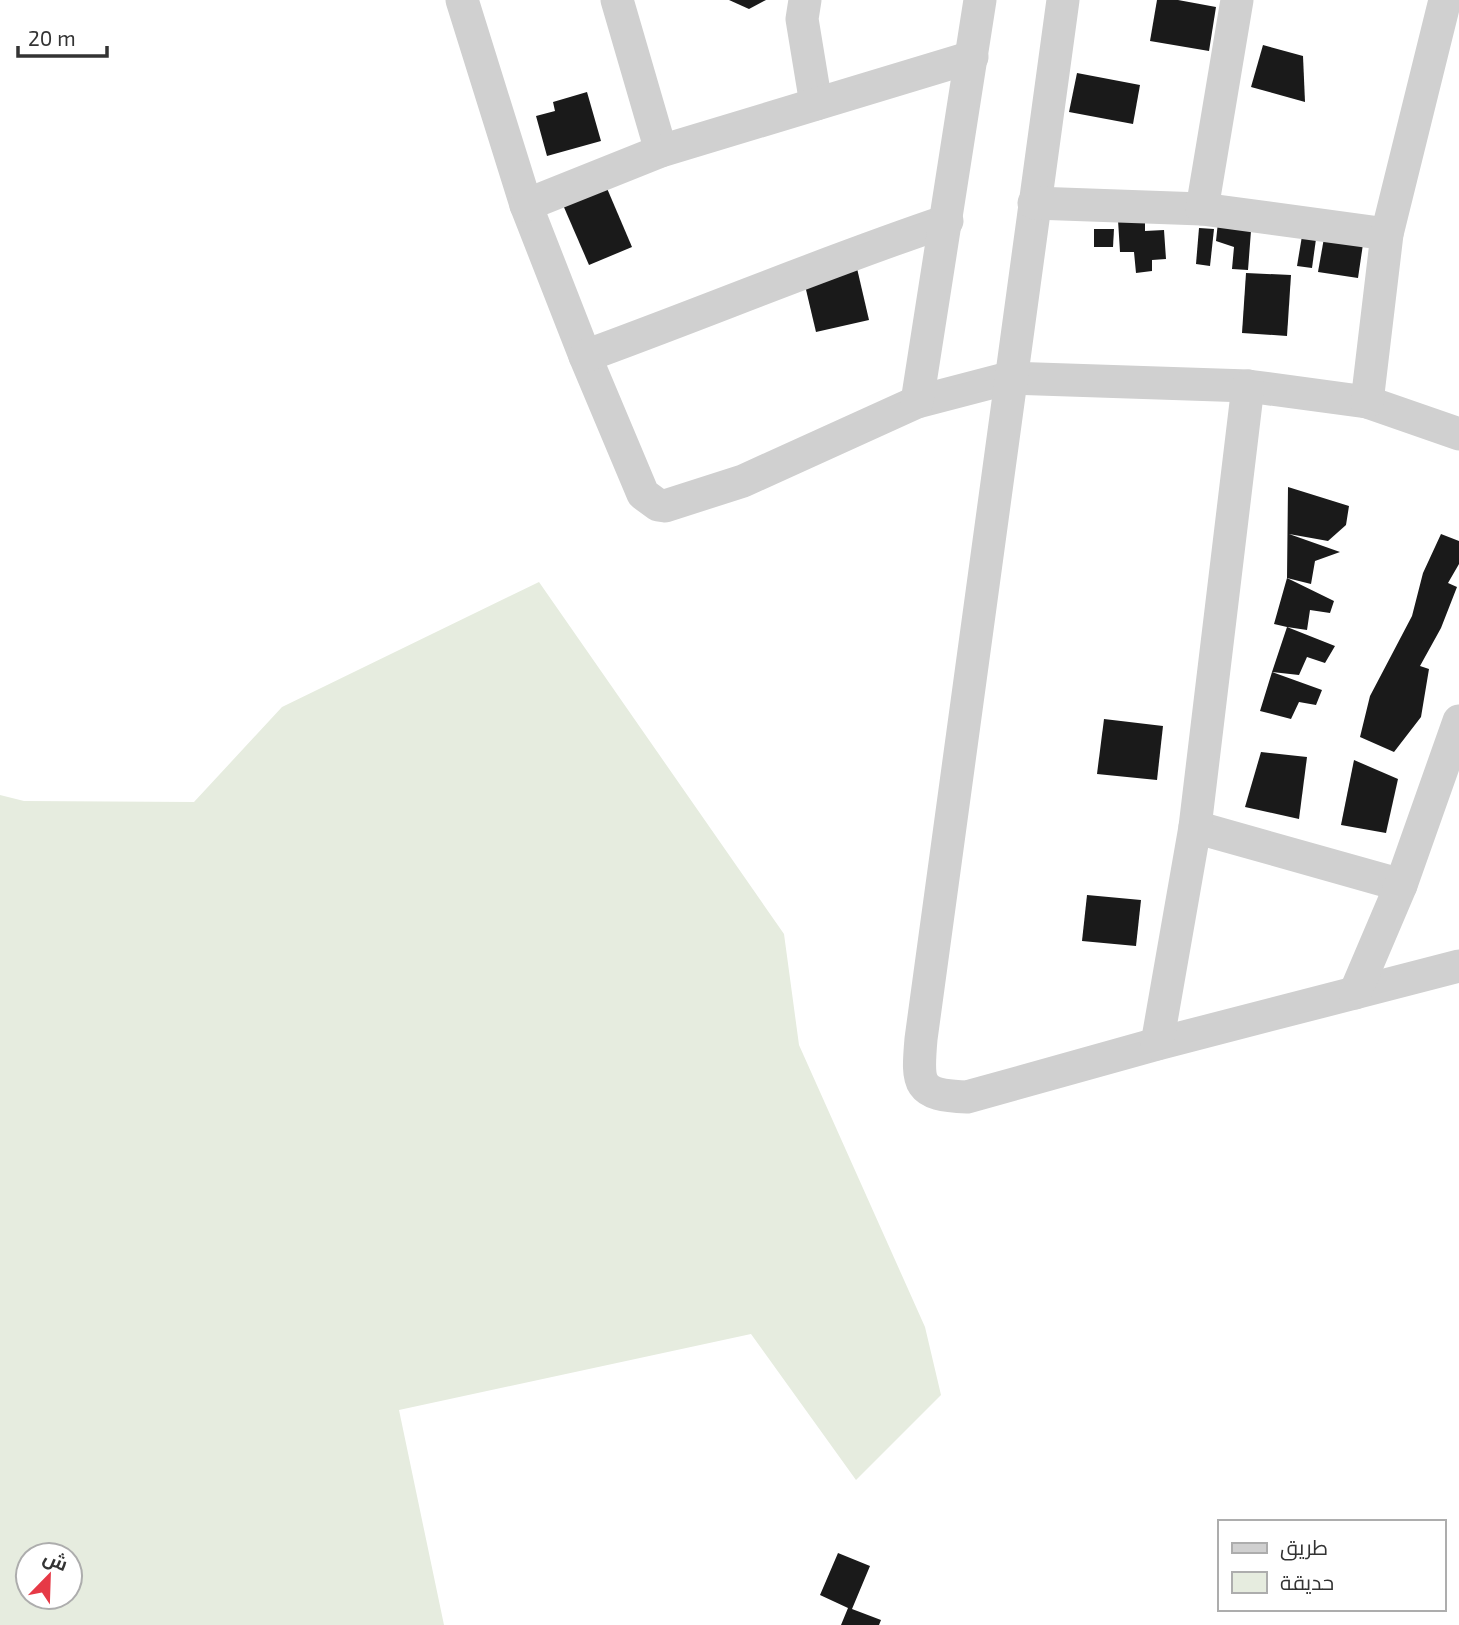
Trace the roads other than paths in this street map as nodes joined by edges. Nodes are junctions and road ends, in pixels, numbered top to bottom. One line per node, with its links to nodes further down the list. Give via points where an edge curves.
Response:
1 (462, 0): 12 (street)
2 (617, 0): 10 (street)
3 (980, 0): 8 (street)
4 (1063, 0): 11 (street)
5 (1237, 0): 13 (street)
6 (1445, 0): 15 (street)
7 (801, 6): 9 (street)
8 (972, 57): 9 (street); 14 (street)
9 (816, 104): 10 (street)
10 (661, 151): 12 (street)
11 (1034, 203): 13 (street); 17 (street)
12 (526, 205): 16 (street)
13 (1202, 209): 15 (street)
14 (947, 221): 16 (street); 19 (street)
15 (1387, 234): 20 (street)
16 (585, 356): 19 (street, via 643,494 657,505 743,481)
17 (1009, 378): 18 (street); 19 (street); 27 (street, via 920,1077 931,1093 967,1097)
18 (1248, 386): 20 (street); 23 (street)
19 (917, 402)
20 (1367, 402): 21 (street)
21 (1459, 434)
22 (1459, 721): 24 (street)
23 (1195, 827): 24 (street); 27 (street)
24 (1401, 885): 26 (street)
25 (1459, 966): 26 (street)
26 (1356, 993): 27 (street)
27 (1157, 1044)

